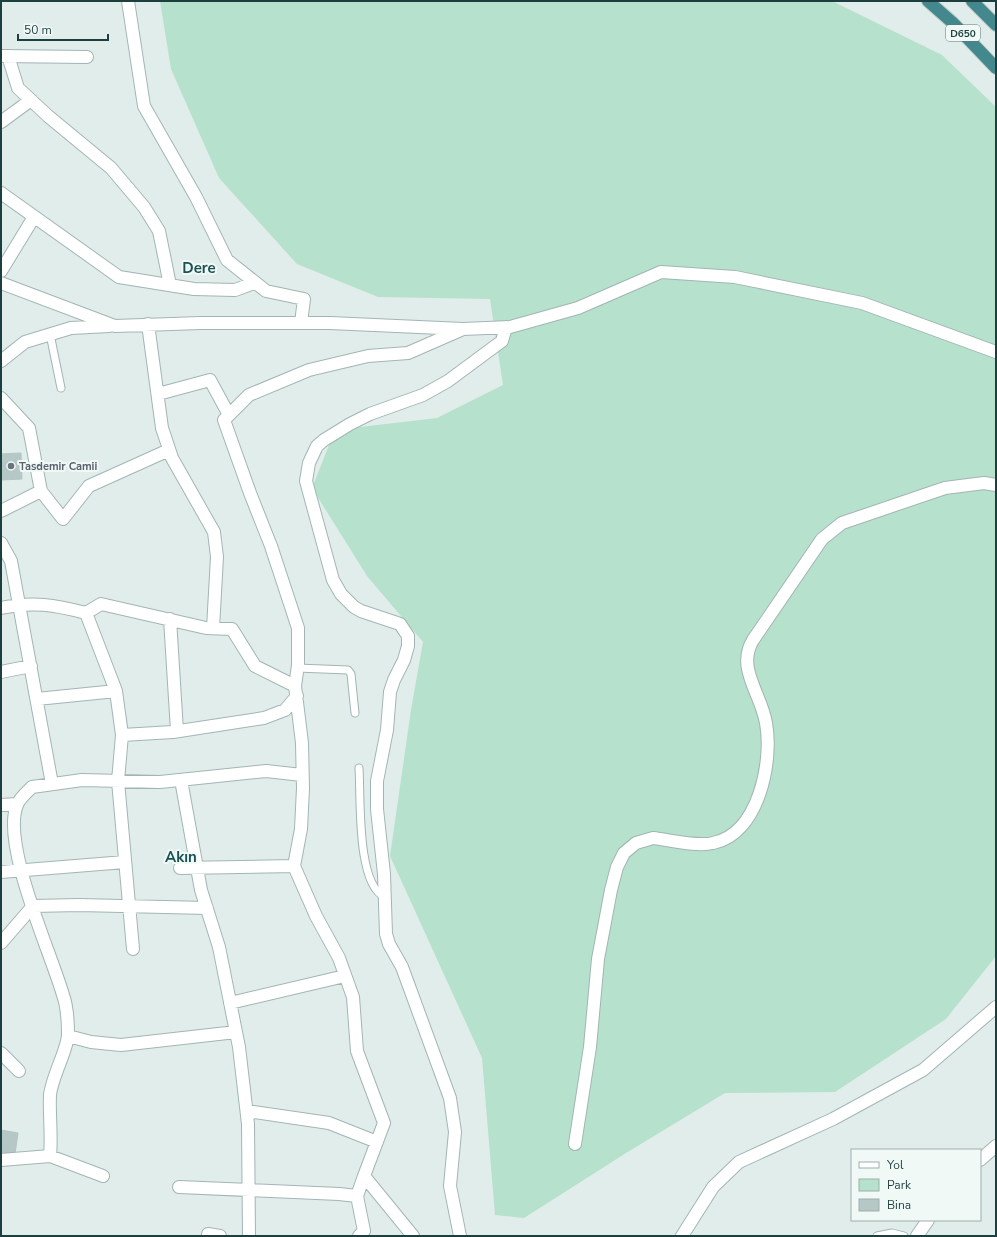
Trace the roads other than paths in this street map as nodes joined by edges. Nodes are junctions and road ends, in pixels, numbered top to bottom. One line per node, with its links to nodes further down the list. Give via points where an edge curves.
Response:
1 (128, 1): 14 (street, via 144,106 196,197 227,260)
2 (928, 1): 7 (highway, D650)
3 (972, 1): 4 (highway, D650)
4 (996, 25)
5 (5, 56): 6 (street); 8 (street, via 18,88)
6 (87, 57)
7 (996, 68)
8 (31, 100): 9 (street); 15 (street, via 111,168 144,208 158,231)
9 (1, 122)
10 (1, 193): 11 (street)
11 (34, 218): 12 (street); 15 (street, via 119,277)
12 (1, 271)
13 (1, 283): 18 (street)
14 (254, 283): 15 (street, via 235,290); 16 (street, via 266,291 304,299)
15 (170, 286)
16 (301, 323): 17 (street); 20 (street)
17 (148, 324): 18 (street); 25 (street)
18 (115, 326): 21 (street, via 71,328)
19 (506, 327): 20 (street); 22 (street, via 578,308 661,272 735,277 862,303); 60 (street, via 502,341 448,382 411,400 370,414 324,440 312,454 306,472 316,522 336,587 361,611 400,624 408,636 404,660 390,692 377,781)
20 (463, 330): 27 (street, via 408,353 368,356 308,370 249,395)
21 (50, 334): 23 (street, via 25,342); 24 (lane)
22 (996, 352)
23 (1, 361)
24 (61, 388)
25 (158, 394): 27 (street, via 210,380); 28 (street, via 162,428)
26 (1, 398): 30 (street, via 29,428)
27 (229, 415): 39 (street, via 224,420 271,546 298,628)
28 (169, 450): 30 (street, via 89,486 62,519); 37 (street, via 214,532 217,557)
29 (996, 485): 75 (street, via 984,483 945,488 842,523 822,539 754,640 748,652 747,665 763,708 768,739 766,767 759,795 746,820 722,840 706,844 647,839 630,848 620,860 601,936 590,1047)
30 (41, 491): 31 (street)
31 (1, 511)
32 (1, 543): 33 (street, via 10,561)
33 (19, 604): 34 (street); 35 (street, via 55,605); 38 (street)
34 (1, 608)
35 (86, 613): 36 (street, via 101,604); 41 (street)
36 (170, 620): 37 (street); 45 (street)
37 (213, 628): 42 (street, via 232,629 255,666)
38 (30, 666): 40 (street); 43 (street)
39 (298, 668): 42 (street); 44 (lane, via 348,670 352,674)
40 (1, 672)
41 (116, 691): 43 (street); 46 (street)
42 (296, 691): 45 (street, via 285,710 264,718); 48 (street, via 302,743)
43 (36, 699): 51 (street)
44 (355, 713)
45 (177, 731): 46 (street)
46 (122, 735): 50 (street)
47 (359, 768): 60 (lane, via 363,848 373,886)
48 (302, 775): 49 (street, via 266,771); 55 (street, via 301,829)
49 (181, 780): 50 (street); 57 (street)
50 (118, 781): 51 (street, via 82,780); 54 (street)
51 (52, 784): 52 (street, via 32,787)
52 (17, 804): 53 (street); 58 (street, via 13,820)
53 (1, 805)
54 (126, 862): 58 (street); 62 (street)
55 (294, 866): 57 (street); 66 (street)
56 (180, 868): 57 (street)
57 (198, 868): 63 (street)
58 (21, 869): 59 (street); 61 (street)
59 (1, 872)
60 (385, 897): 91 (street, via 387,939 402,967 453,1109 455,1142 450,1186)
61 (33, 906): 62 (street); 64 (street); 70 (street, via 64,996)
62 (130, 906): 63 (street); 65 (street)
63 (207, 908): 67 (street)
64 (1, 943)
65 (132, 949)
66 (345, 976): 67 (street); 74 (street, via 353,997 357,1051 384,1123)
67 (230, 1003): 69 (street)
68 (996, 1007): 92 (street, via 923,1070 833,1119 739,1162 713,1187)
69 (236, 1032): 70 (street, via 121,1045 91,1042); 73 (street)
70 (68, 1036): 77 (street, via 50,1095)
71 (1, 1054): 72 (street)
72 (19, 1071)
73 (247, 1111): 74 (street, via 329,1122); 83 (street)
74 (377, 1142): 81 (street)
75 (575, 1144)
76 (996, 1146): 78 (street)
77 (50, 1156): 79 (street); 80 (street)
78 (981, 1159)
79 (1, 1160)
80 (103, 1176)
81 (364, 1176): 84 (street); 90 (street)
82 (179, 1187): 83 (street)
83 (248, 1190): 84 (street); 88 (street)
84 (357, 1196): 89 (street, via 364,1231)
85 (927, 1221): 95 (street)
86 (208, 1236): 87 (street)
87 (220, 1236)
88 (249, 1236)
89 (359, 1236)
90 (413, 1236)
91 (460, 1236)
92 (682, 1236)
93 (877, 1236): 94 (lane, via 892,1233)
94 (904, 1236)
95 (917, 1236)

